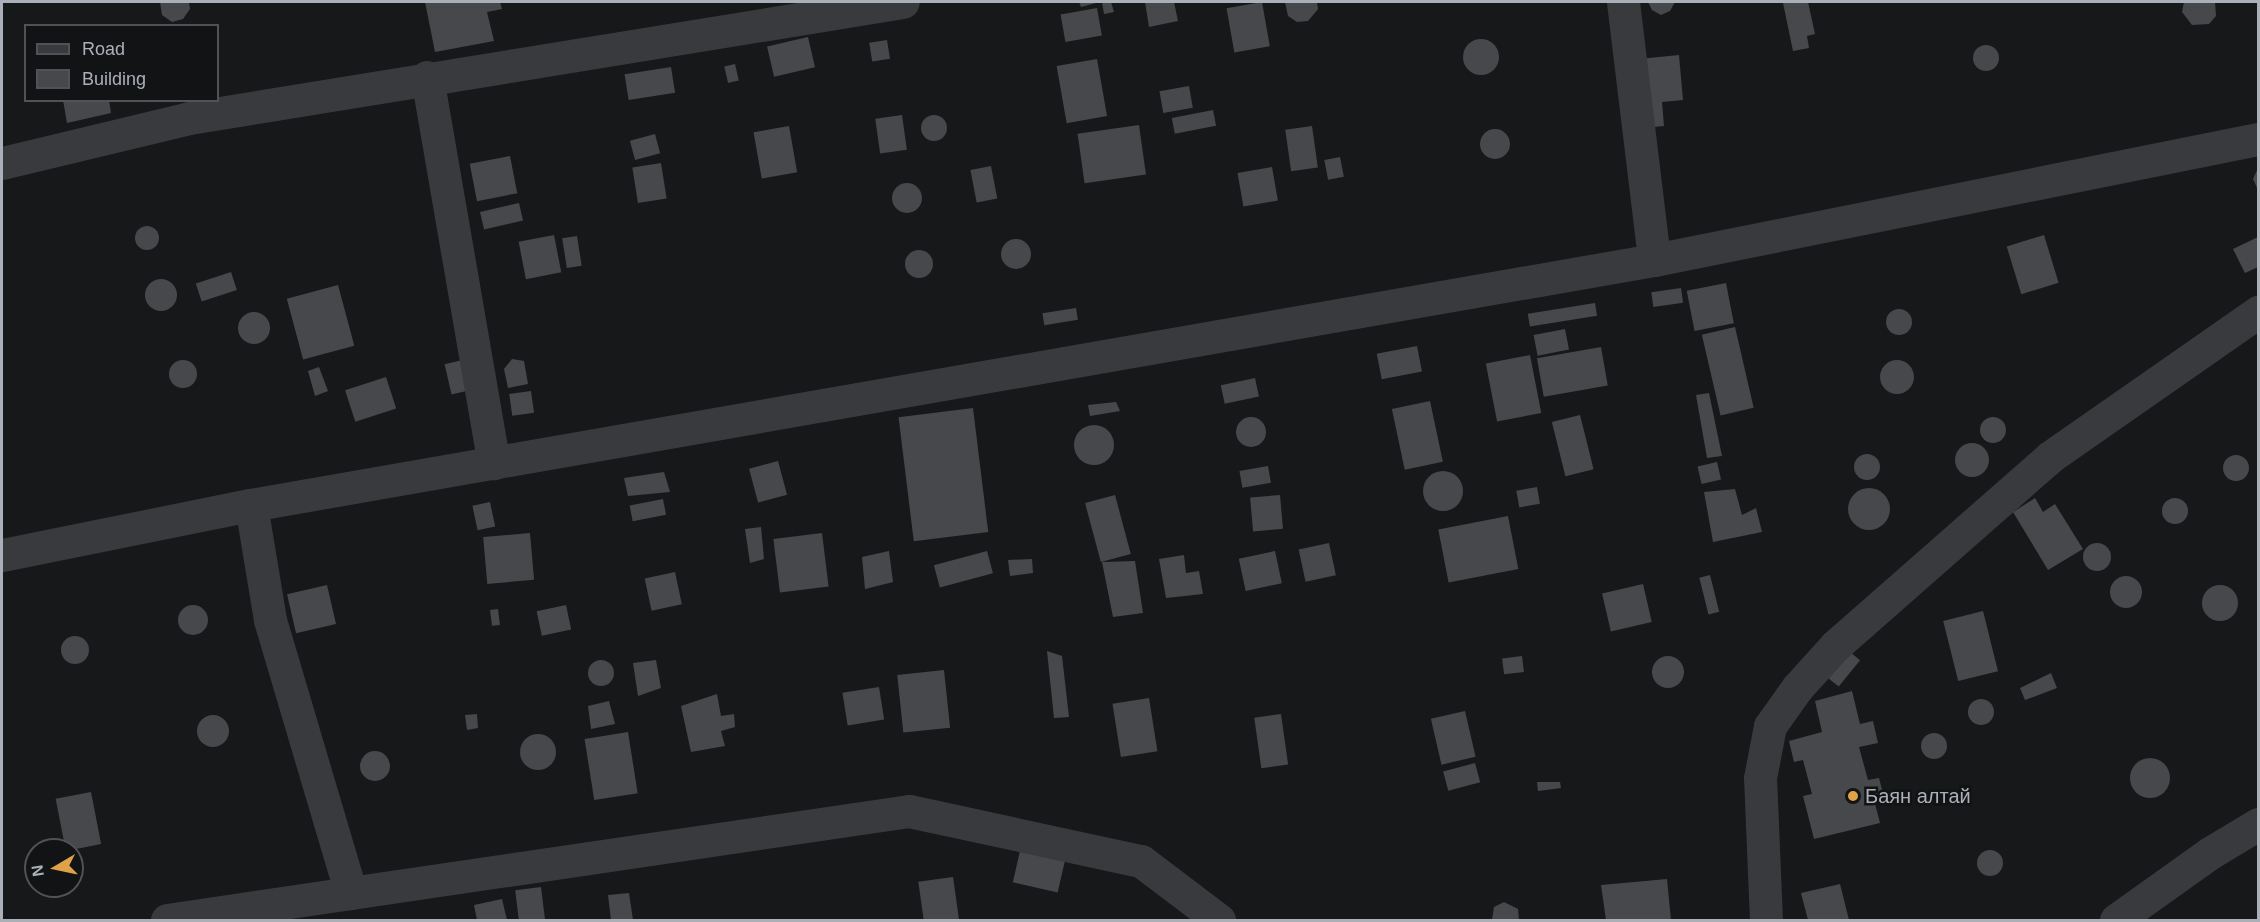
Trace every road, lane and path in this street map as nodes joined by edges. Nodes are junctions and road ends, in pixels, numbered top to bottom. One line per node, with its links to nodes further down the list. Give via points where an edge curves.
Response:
1 (903, 2): 3 (street)
2 (1623, 2): 7 (street)
3 (744, 14): 4 (street)
4 (427, 77): 6 (street, via 189,118); 9 (street)
5 (2259, 140): 7 (street)
6 (2, 163)
7 (1654, 260): 9 (street)
8 (2259, 312): 16 (street, via 2050,458 1835,646 1797,688 1770,726 1760,778)
9 (494, 463): 10 (street)
10 (251, 505): 11 (street); 13 (street, via 270,620)
11 (2, 555)
12 (2259, 824): 17 (street, via 2210,852)
13 (351, 893): 14 (street, via 909,811 1141,861); 15 (street)
14 (1216, 920)
15 (167, 921)
16 (1766, 921)
17 (2116, 921)

